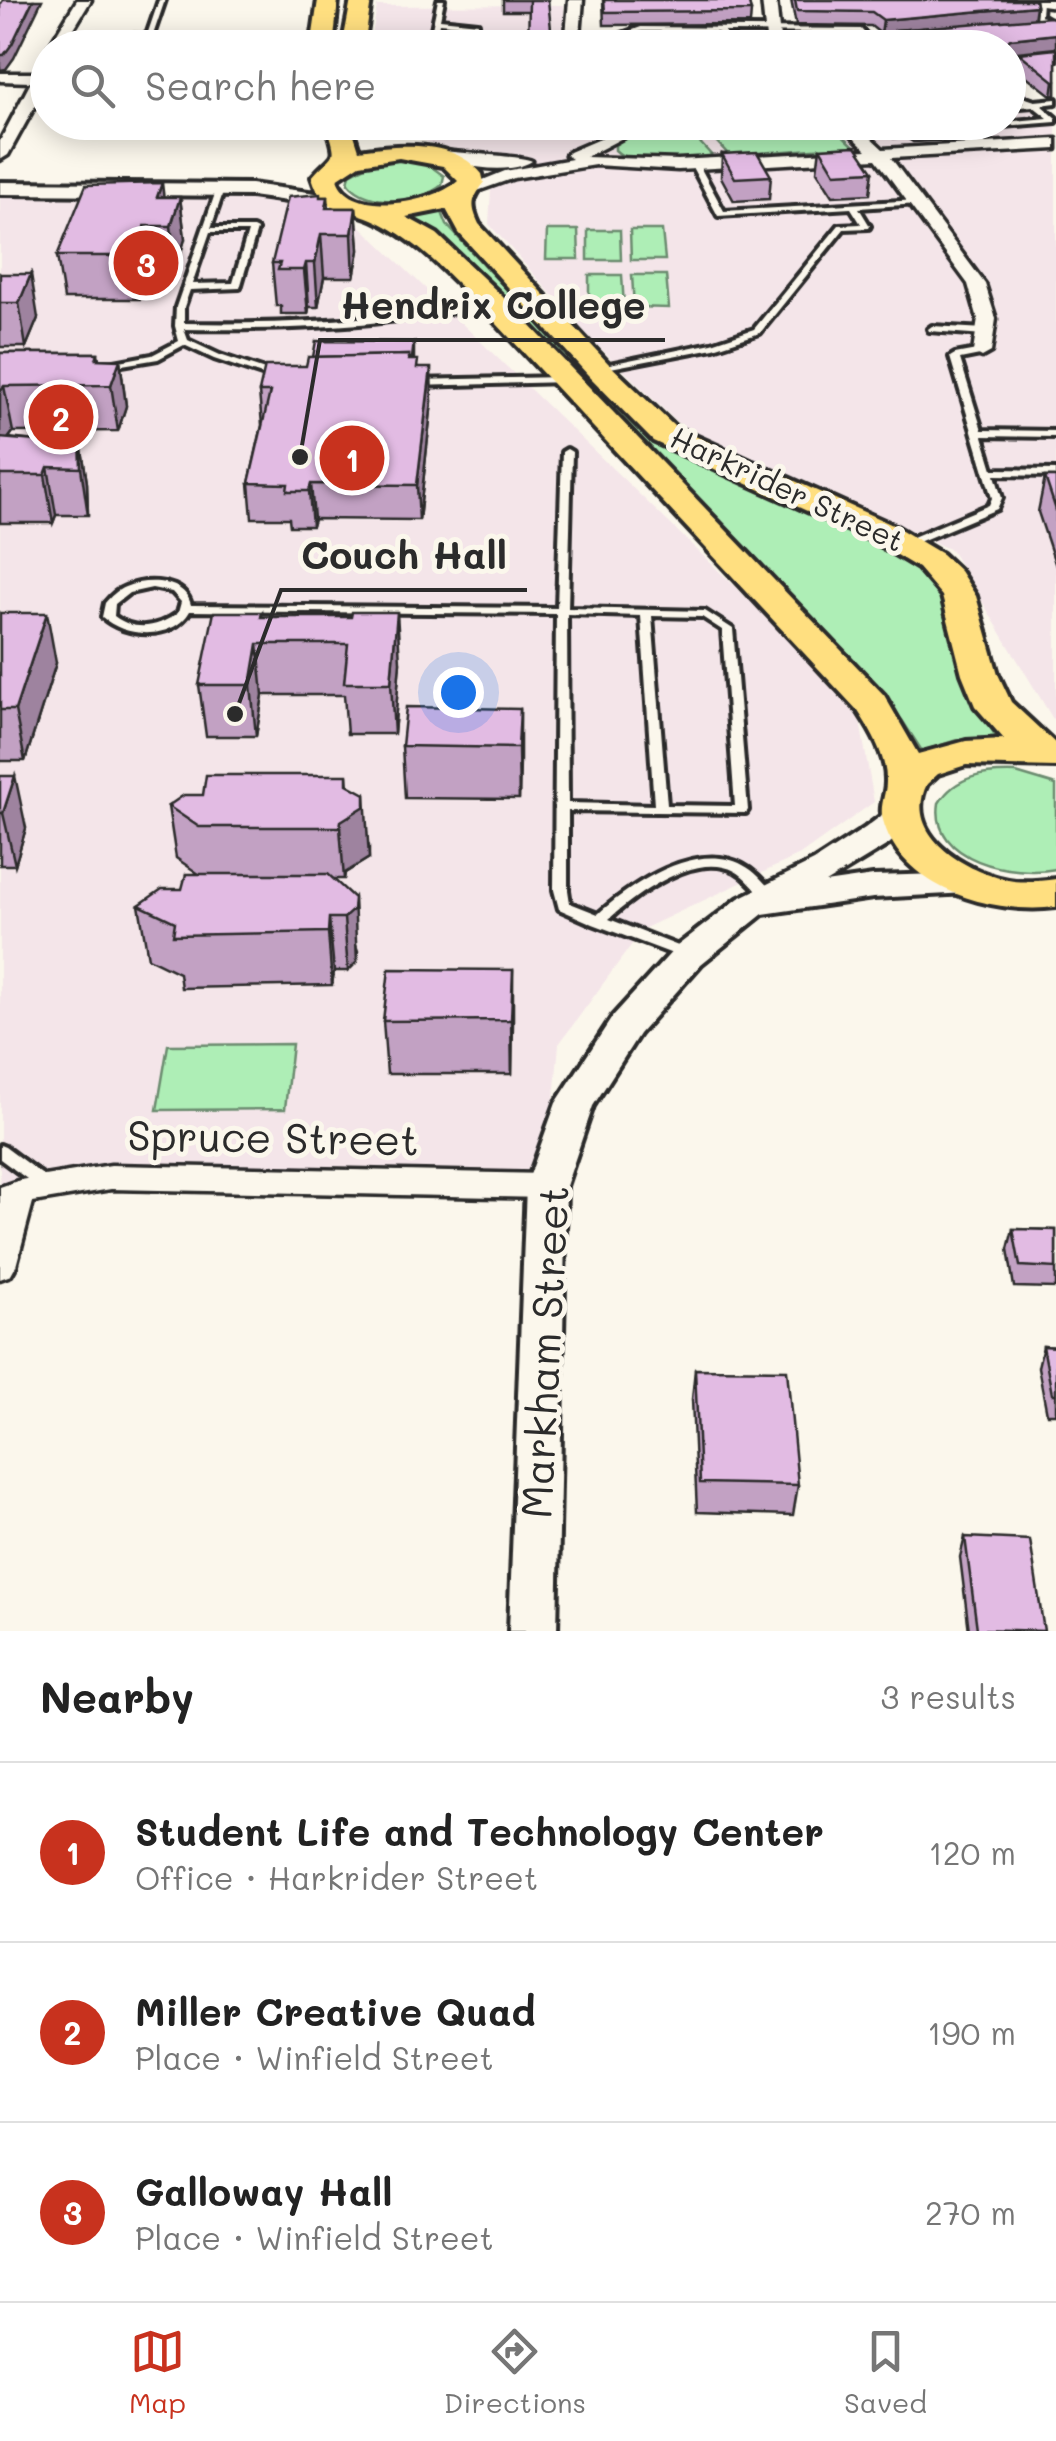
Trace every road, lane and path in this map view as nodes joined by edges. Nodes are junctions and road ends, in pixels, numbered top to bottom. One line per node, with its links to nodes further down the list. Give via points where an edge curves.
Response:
1 (84, 0): 17 (street)
2 (162, 0): 18 (lane)
3 (328, 0): 19 (main road)
4 (362, 0): 20 (main road)
5 (442, 0): 11 (lane)
6 (576, 0): 23 (street)
7 (769, 0): 16 (street)
8 (1012, 0): 9 (street)
9 (1040, 2): 10 (street); 12 (lane, via 1038,16)
10 (1056, 3)
11 (436, 21): 21 (lane); 22 (lane, via 476,24)
12 (1052, 26): 13 (lane)
13 (1031, 28)
14 (672, 29): 15 (lane); 24 (lane)
15 (721, 29): 16 (lane)
16 (772, 29): 25 (lane)
17 (65, 30)
18 (152, 30)
19 (324, 30)
20 (356, 30)
21 (434, 30)
22 (476, 30)
23 (574, 30)
24 (650, 30)
25 (802, 30)
26 (1056, 56): 27 (street)
27 (1026, 60)
28 (30, 74): 29 (street)
29 (0, 77)
30 (1026, 100): 33 (lane)
31 (1056, 100): 33 (lane)
32 (30, 101): 46 (street)
33 (1034, 103): 34 (lane); 35 (lane, via 1054,120)
34 (1026, 104)
35 (1026, 122)
36 (344, 140): 49 (main road, via 347,151)
37 (394, 140): 44 (main road)
38 (611, 140): 42 (street)
39 (865, 140): 45 (street)
40 (979, 140): 43 (lane)
41 (1056, 144): 43 (street)
42 (603, 147): 44 (street, via 512,162); 47 (street)
43 (987, 148): 45 (street)
44 (426, 153): 49 (main road, via 375,153); 53 (main road, Harkrider Street, via 464,166 470,174)
45 (880, 154): 48 (street); 55 (street)
46 (0, 156)
47 (616, 160): 48 (street); 53 (street, via 535,168)
48 (695, 164): 56 (lane, via 721,214)
49 (335, 169): 52 (street); 54 (main road, via 324,186)
50 (0, 188): 51 (street)
51 (220, 190): 52 (street); 58 (lane)
52 (252, 190): 54 (street)
53 (464, 192): 57 (main road, via 432,206); 67 (main road, Harkrider Street, via 458,207 468,228)
54 (340, 201): 57 (main road)
55 (918, 202): 56 (lane); 63 (street, via 976,284)
56 (854, 206): 67 (lane, via 866,226 842,228 757,331)
57 (373, 209): 60 (main road, Harkrider Street, via 428,240)
58 (208, 230): 59 (lane); 59 (lane, via 253,230 238,286)
59 (189, 287): 61 (lane)
60 (492, 302): 61 (lane, via 402,319); 67 (main road, Harkrider Street)
61 (179, 326): 64 (lane)
62 (932, 329): 63 (lane)
63 (985, 332): 65 (street)
64 (184, 342): 66 (lane, via 130,364); 68 (lane)
65 (982, 352): 70 (lane, via 955,357)
66 (93, 367)
67 (582, 375): 69 (lane); 75 (main road, Harkrider Street, via 664,434); 80 (main road, Harkrider Street, via 892,730 902,755)
68 (287, 380)
69 (409, 382)
70 (977, 433): 71 (lane); 73 (lane)
71 (1056, 434)
72 (567, 452): 77 (lane)
73 (988, 472): 74 (lane); 75 (lane, via 993,507)
74 (1056, 473)
75 (906, 544): 79 (main road, Harkrider Street, via 948,578 959,596 994,706)
76 (187, 608): 76 (lane, via 175,589 152,586 126,590 107,610 114,624 145,632 174,622); 77 (lane)
77 (562, 610): 78 (lane); 81 (lane)
78 (646, 612): 82 (lane); 82 (lane, via 705,614 726,629 742,810)
79 (1052, 758): 80 (main road, via 971,752 934,761)
80 (903, 795): 83 (main road, Harkrider Street, via 908,831 921,852); 85 (street, Markham Street, via 895,821 878,836)
81 (563, 807): 82 (lane); 87 (lane, via 564,906)
82 (661, 809)
83 (993, 890): 84 (main road); 85 (street, Markham Street, via 874,887); 86 (main road)
84 (1056, 894)
85 (759, 901): 87 (lane, via 734,866 698,864 631,891); 88 (street, Markham Street)
86 (1056, 920)
87 (598, 921): 88 (lane)
88 (689, 955): 90 (street, Markham Street, via 626,1025 575,1103)
89 (0, 1151): 91 (lane)
90 (546, 1186): 91 (street, Spruce Street, via 111,1177); 93 (street, Markham Street)
91 (23, 1193): 92 (street)
92 (0, 1266)
93 (533, 1631)

